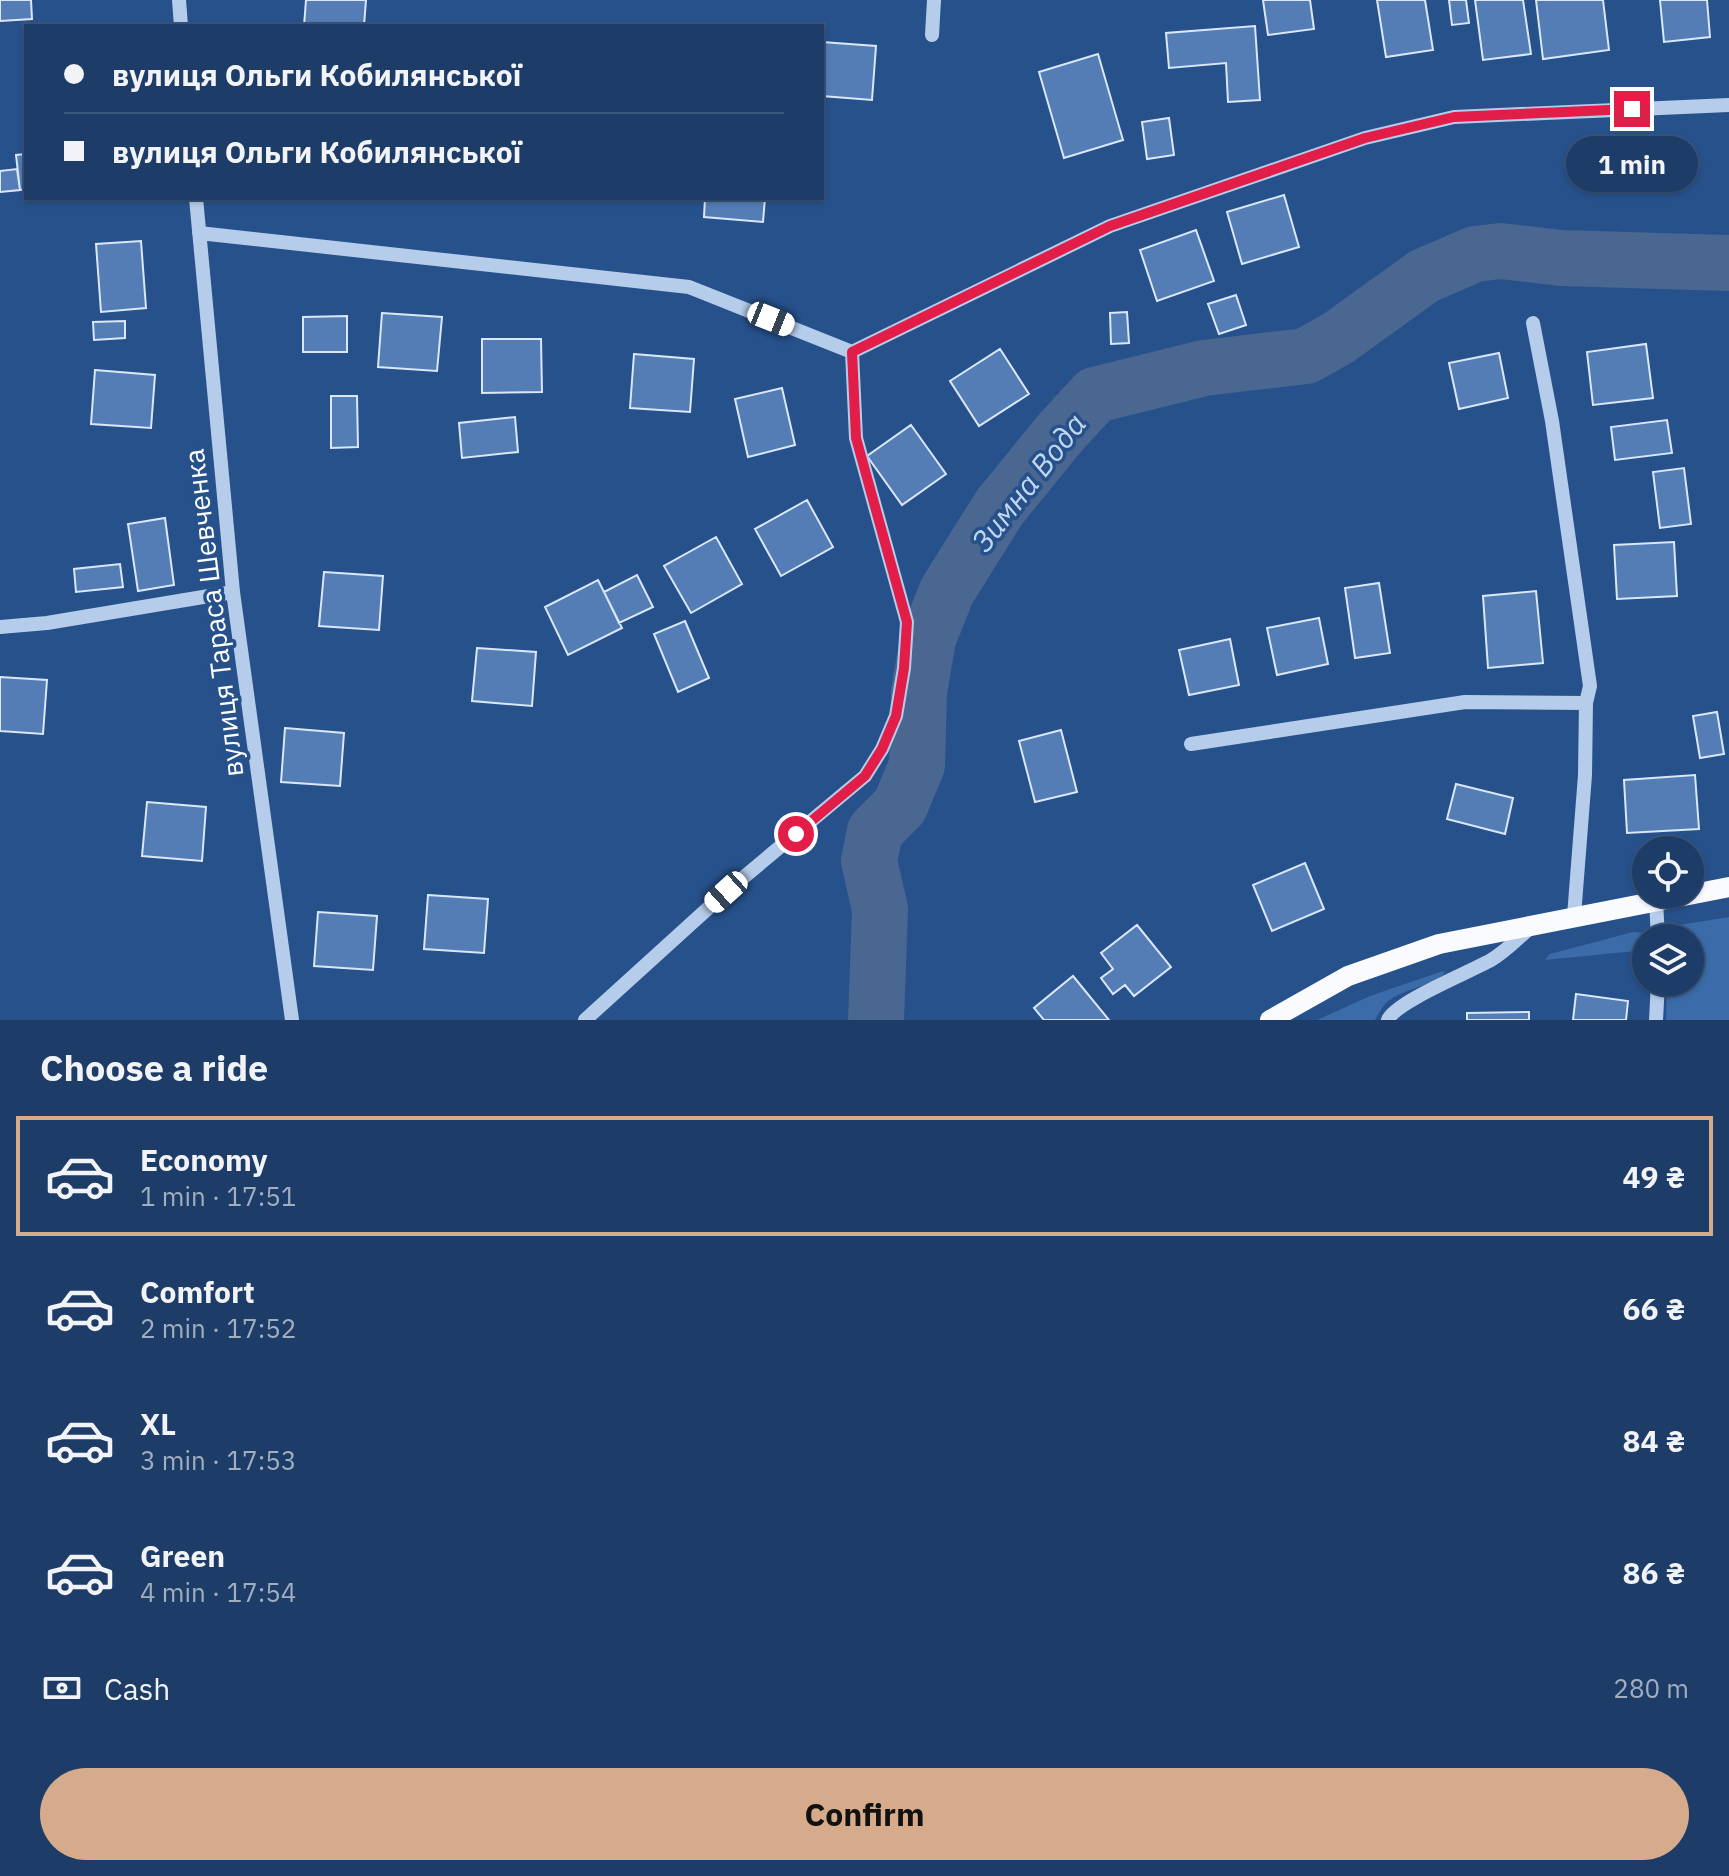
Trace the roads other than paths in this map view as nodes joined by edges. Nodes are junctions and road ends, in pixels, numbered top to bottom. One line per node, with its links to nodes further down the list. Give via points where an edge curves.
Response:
1 (179, 0): 3 (street)
2 (934, 0): 4 (street)
3 (181, 24)
4 (932, 35)
5 (1729, 105): 9 (street, via 1454,117 1365,138 1110,226)
6 (196, 200): 7 (street, вулиця Тараса Шевченка)
7 (199, 233): 9 (street, via 689,287); 10 (street, вулиця Тараса Шевченка)
8 (1533, 323): 12 (street, via 1590,686)
9 (852, 352): 21 (street, via 856,438 907,622 896,716 865,776)
10 (233, 592): 11 (street); 20 (street, вулиця Тараса Шевченка)
11 (0, 627)
12 (1586, 703): 13 (street, via 1465,702); 17 (street)
13 (1191, 744)
14 (1729, 887): 15 (main road)
15 (1704, 892)
16 (1632, 905): 17 (main road)
17 (1574, 916): 18 (main road)
18 (1532, 926): 22 (main road, via 1439,944 1348,976); 23 (street, via 1495,958 1407,1002)
19 (1657, 996): 24 (street)
20 (292, 1020)
21 (585, 1020)
22 (1270, 1020)
23 (1388, 1020)
24 (1656, 1020)

